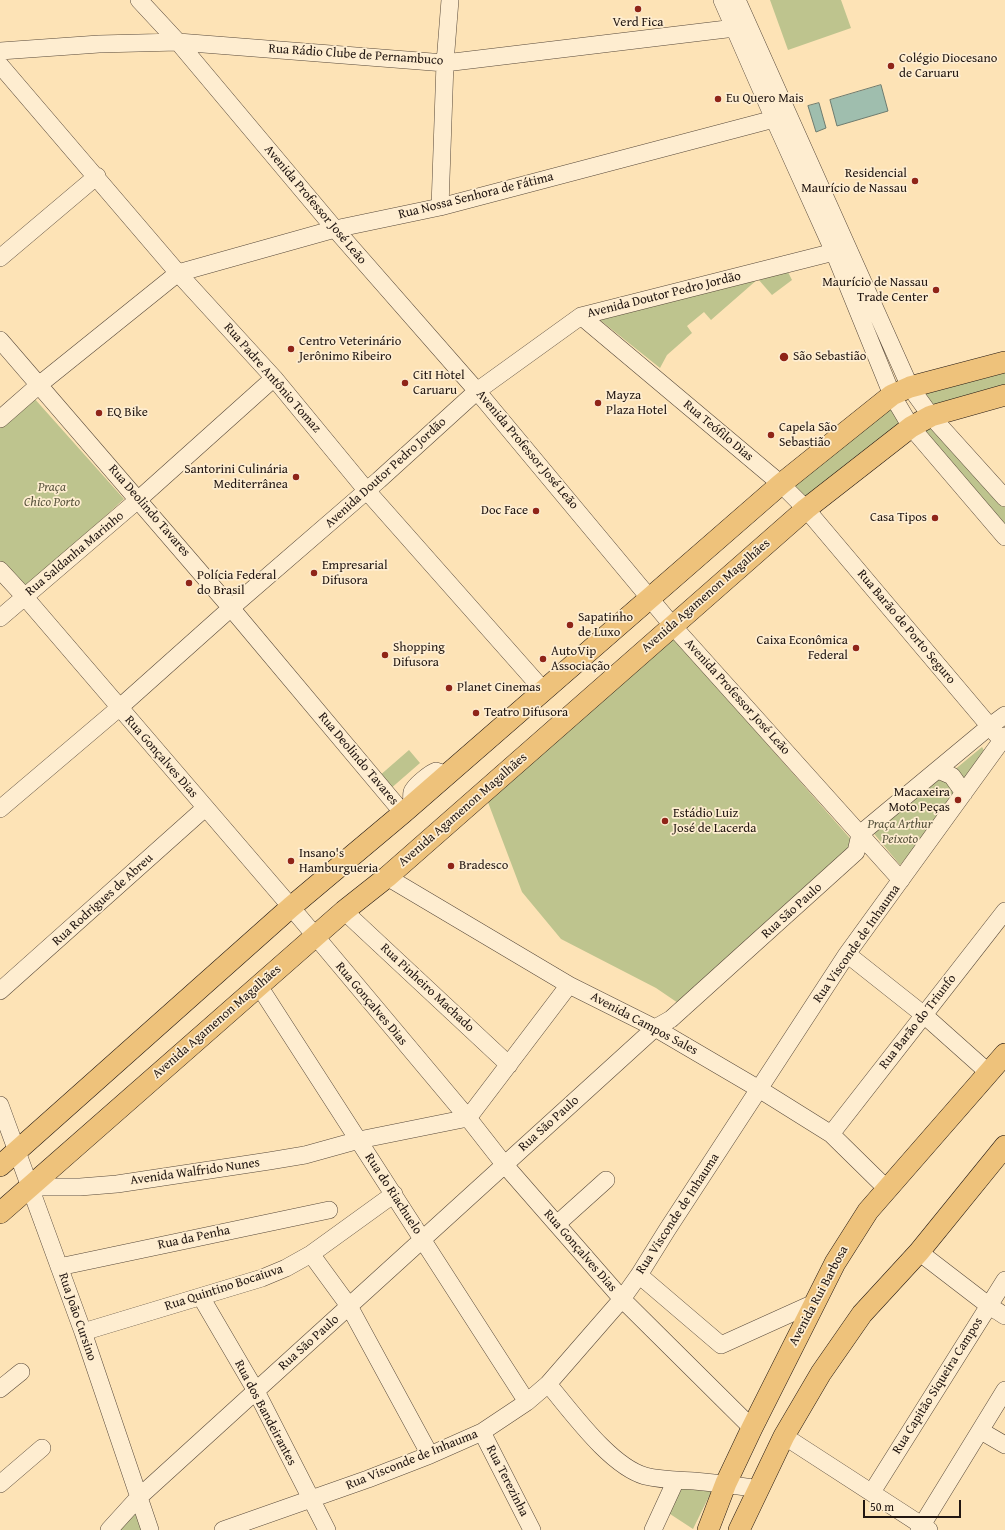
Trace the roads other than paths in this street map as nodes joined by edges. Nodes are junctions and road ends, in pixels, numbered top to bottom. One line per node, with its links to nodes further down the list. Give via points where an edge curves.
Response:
1 (139, 0): 6 (street, Avenida Professor José Leão)
2 (450, 0): 8 (street)
3 (722, 0): 5 (street)
4 (737, 0): 23 (street)
5 (735, 28): 8 (street, Rua Rádio Clube de Pernambuco); 10 (street)
6 (178, 42): 7 (street, Rua Rádio Clube de Pernambuco); 8 (street, Rua Rádio Clube de Pernambuco); 13 (street, Avenida Professor José Leão)
7 (0, 51)
8 (445, 63): 12 (street)
9 (0, 65): 11 (street, Rua Padre Antônio Tomaz)
10 (774, 119): 12 (street, Rua Nossa Senhora de Fátima); 14 (street)
11 (96, 176): 15 (street); 16 (street, Rua Padre Antônio Tomaz)
12 (440, 207): 13 (street, Rua Nossa Senhora de Fátima)
13 (335, 229): 16 (street, Rua Nossa Senhora de Fátima); 22 (street, Avenida Professor José Leão)
14 (834, 252): 17 (street, Avenida Doutor Pedro Jordão); 23 (street)
15 (0, 258)
16 (178, 273): 20 (street, Rua Padre Antônio Tomaz); 21 (street)
17 (582, 316): 22 (street, Avenida Doutor Pedro Jordão); 28 (street, Rua Teófilo Dias)
18 (0, 340): 21 (street, Rua Deolindo Tavares)
19 (1005, 362): 23 (main road)
20 (274, 378): 29 (street, Rua Padre Antônio Tomaz); 31 (street, Rua Saldanha Marinho)
21 (40, 384): 26 (street); 31 (street, Rua Deolindo Tavares)
22 (477, 391): 29 (street, Avenida Doutor Pedro Jordão); 36 (street, Avenida Professor José Leão)
23 (901, 391): 25 (street); 27 (street); 28 (main road)
24 (1005, 395): 25 (main road, Avenida Agamenon Magalhães)
25 (931, 416): 27 (main road, Avenida Agamenon Magalhães); 30 (street)
26 (0, 419)
27 (911, 427): 32 (main road, Avenida Agamenon Magalhães); 33 (street)
28 (781, 484): 32 (street, Rua Teófilo Dias); 36 (main road)
29 (367, 491): 37 (street, Avenida Doutor Pedro Jordão); 40 (street, Rua Padre Antônio Tomaz)
30 (1005, 498)
31 (139, 499): 35 (street, Rua Saldanha Marinho); 37 (street, Rua Deolindo Tavares)
32 (806, 509): 39 (main road, Avenida Agamenon Magalhães); 43 (street, Rua Barão de Porto Seguro)
33 (1005, 537)
34 (0, 570): 35 (street, Rua Gonçalves Dias)
35 (24, 596): 38 (street, Rua Saldanha Marinho); 41 (street, Rua Gonçalves Dias)
36 (649, 597): 39 (street, Avenida Professor José Leão); 40 (main road)
37 (231, 608): 41 (street, Avenida Doutor Pedro Jordão); 49 (street, Rua Deolindo Tavares)
38 (0, 618)
39 (672, 625): 50 (street, Avenida Professor José Leão); 51 (main road, Avenida Agamenon Magalhães)
40 (544, 691): 49 (main road)
41 (119, 708): 47 (street, Rua Gonçalves Dias); 48 (street, Avenida Doutor Pedro Jordão)
42 (1005, 715): 43 (street)
43 (990, 726): 44 (street, Rua Barão de Porto Seguro); 45 (street)
44 (1004, 741): 46 (street, Rua Visconde de Inhauma)
45 (938, 770): 46 (street, via 952,776); 50 (street)
46 (964, 793): 52 (street, Rua Visconde de Inhauma)
47 (205, 808): 53 (street, Rua Gonçalves Dias); 60 (street, Rua Rodrigues de Abreu)
48 (0, 809)
49 (407, 809): 53 (main road)
50 (860, 834): 52 (street, Avenida Professor José Leão); 62 (street, Rua São Paulo, via 856,852 671,1019)
51 (387, 878): 54 (main road, Avenida Agamenon Magalhães); 58 (street, Avenida Campos Sales)
52 (901, 880): 57 (street, Rua Visconde de Inhauma)
53 (291, 907): 56 (street, Rua Gonçalves Dias); 72 (main road)
54 (344, 911): 56 (main road, Avenida Agamenon Magalhães); 64 (street, Rua Pinheiro Machado)
55 (1005, 911): 61 (street, Rua Barão do Triunfo)
56 (315, 937): 59 (main road, Avenida Agamenon Magalhães); 68 (street, Rua Gonçalves Dias)
57 (847, 954): 61 (street); 66 (street, Rua Visconde de Inhauma)
58 (569, 985): 62 (street, Avenida Campos Sales); 64 (street)
59 (259, 986): 70 (street, Rua do Riachuelo); 76 (main road, Avenida Agamenon Magalhães)
60 (0, 991)
61 (924, 1015): 65 (street); 69 (street, Rua Barão do Triunfo)
62 (655, 1028): 66 (street, Avenida Campos Sales); 73 (street, Rua São Paulo)
63 (1005, 1054): 65 (main road, Avenida Rui Barbosa)
64 (509, 1065): 68 (street)
65 (989, 1073): 77 (main road, Avenida Rui Barbosa)
66 (760, 1089): 69 (street, Avenida Campos Sales); 86 (street, Rua Visconde de Inhauma)
67 (0, 1105): 72 (street, Rua João Cursino)
68 (468, 1118): 70 (street, Avenida Walfrido Nunes); 73 (street, Rua Gonçalves Dias)
69 (831, 1134): 77 (street, Avenida Campos Sales)
70 (359, 1140): 76 (street, Avenida Walfrido Nunes, via 305,1155 117,1184); 78 (street, Rua do Riachuelo)
71 (1005, 1146): 83 (main road)
72 (17, 1151): 74 (main road); 76 (street, Rua João Cursino)
73 (504, 1164): 81 (street, Rua Gonçalves Dias); 82 (street, Rua São Paulo)
74 (0, 1166)
75 (606, 1180): 81 (street)
76 (29, 1187): 80 (main road, Avenida Agamenon Magalhães); 85 (street, Rua João Cursino)
77 (887, 1189): 90 (main road, Avenida Rui Barbosa, via 868,1211 834,1263)
78 (394, 1194): 82 (street, Rua do Riachuelo); 84 (street, Rua Quintino Bocaiuva)
79 (329, 1210): 85 (street, Rua da Penha)
80 (0, 1213)
81 (557, 1224): 89 (street, Rua Gonçalves Dias)
82 (422, 1240): 92 (street, Rua São Paulo); 100 (street, Rua do Riachuelo)
83 (919, 1252): 91 (street); 104 (main road, via 862,1314 821,1373)
84 (311, 1254): 88 (street, Rua Quintino Bocaiuva, via 262,1278); 92 (street)
85 (59, 1267): 94 (street, Rua João Cursino)
86 (639, 1275): 89 (street, Rua Visconde de Inhauma); 90 (street, via 721,1345)
87 (1005, 1280): 91 (street, Rua Capitão Siqueira Campos)
88 (202, 1297): 94 (street, Rua Quintino Bocaiuva); 99 (street, Rua dos Bandeirantes)
89 (622, 1299): 96 (street, Rua Visconde de Inhauma); 101 (street, Rua Gonçalves Dias)
90 (814, 1303): 101 (main road, Avenida Rui Barbosa)
91 (988, 1305): 93 (street); 112 (street, Rua Capitão Siqueira Campos)
92 (349, 1306): 99 (street, Rua São Paulo); 107 (street)
93 (1005, 1316)
94 (83, 1332): 113 (street, Rua João Cursino)
95 (21, 1372): 97 (street)
96 (548, 1384): 100 (street, Rua Visconde de Inhauma); 108 (street, via 617,1460 643,1476)
97 (0, 1389)
98 (1005, 1390): 102 (street)
99 (256, 1391): 113 (street, Rua São Paulo); 114 (street, Rua dos Bandeirantes)
100 (527, 1402): 103 (street, Rua Visconde de Inhauma)
101 (752, 1428): 109 (main road, Avenida Rui Barbosa)
102 (981, 1431): 105 (street); 115 (street)
103 (482, 1432): 107 (street, Rua Visconde de Inhauma); 120 (street, Rua Terezinha)
104 (784, 1436): 111 (main road); 112 (street)
105 (1005, 1445)
106 (42, 1448): 110 (street)
107 (430, 1455): 114 (street, Rua Visconde de Inhauma)
108 (676, 1480): 109 (street); 121 (street)
109 (726, 1483): 111 (street); 122 (main road, Avenida Rui Barbosa)
110 (0, 1484)
111 (758, 1489): 123 (main road)
112 (872, 1492): 115 (street)
113 (138, 1498): 116 (street, Rua São Paulo); 117 (street, Rua João Cursino)
114 (310, 1500): 118 (street, Rua Visconde de Inhauma); 119 (street, Rua dos Bandeirantes)
115 (923, 1529)
116 (109, 1530)
117 (150, 1530)
118 (223, 1530)
119 (327, 1530)
120 (532, 1530)
121 (654, 1530)
122 (708, 1530)
123 (739, 1530)

